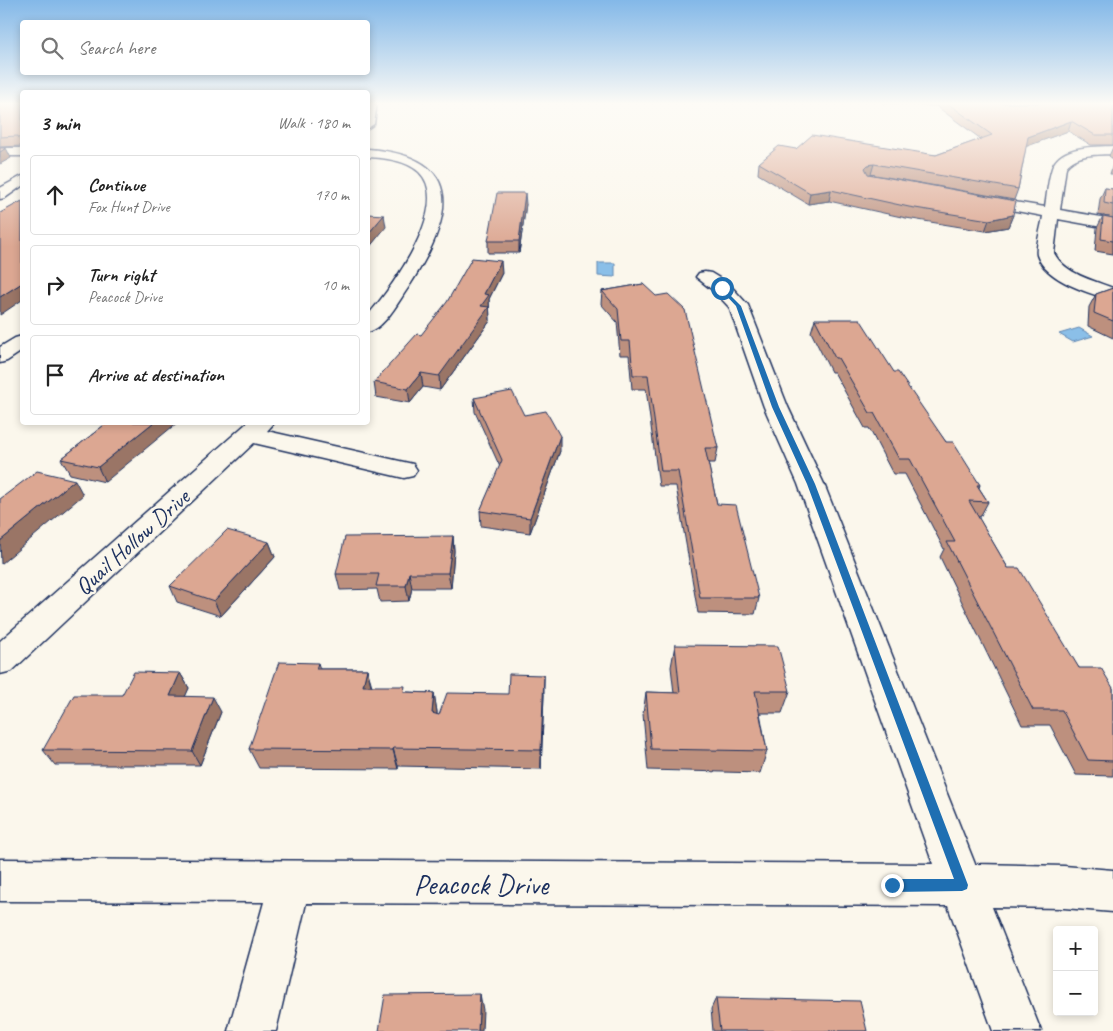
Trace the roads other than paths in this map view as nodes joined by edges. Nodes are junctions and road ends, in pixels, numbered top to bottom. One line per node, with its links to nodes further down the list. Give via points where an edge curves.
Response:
1 (1104, 151): 8 (street, via 1073,155 1063,160)
2 (0, 152): 3 (street)
3 (20, 152)
4 (370, 153): 12 (street, via 414,164 426,172 435,193 435,213 417,260)
5 (20, 181): 6 (street)
6 (0, 195)
7 (960, 196): 8 (street)
8 (1052, 213): 9 (street); 11 (street, via 1045,253 1048,262 1059,271)
9 (1113, 224)
10 (705, 278): 20 (street, via 722,288 738,306 776,407 811,484)
11 (1113, 294)
12 (370, 324)
13 (20, 343): 14 (street)
14 (0, 356)
15 (257, 429): 16 (street); 17 (street, Quail Hollow Drive)
16 (404, 470)
17 (0, 661)
18 (0, 880): 19 (street, Peacock Drive)
19 (290, 883): 20 (street, Peacock Drive); 22 (street)
20 (962, 885): 21 (street, Peacock Drive); 23 (street)
21 (1113, 891)
22 (252, 1031)
23 (1017, 1031)

